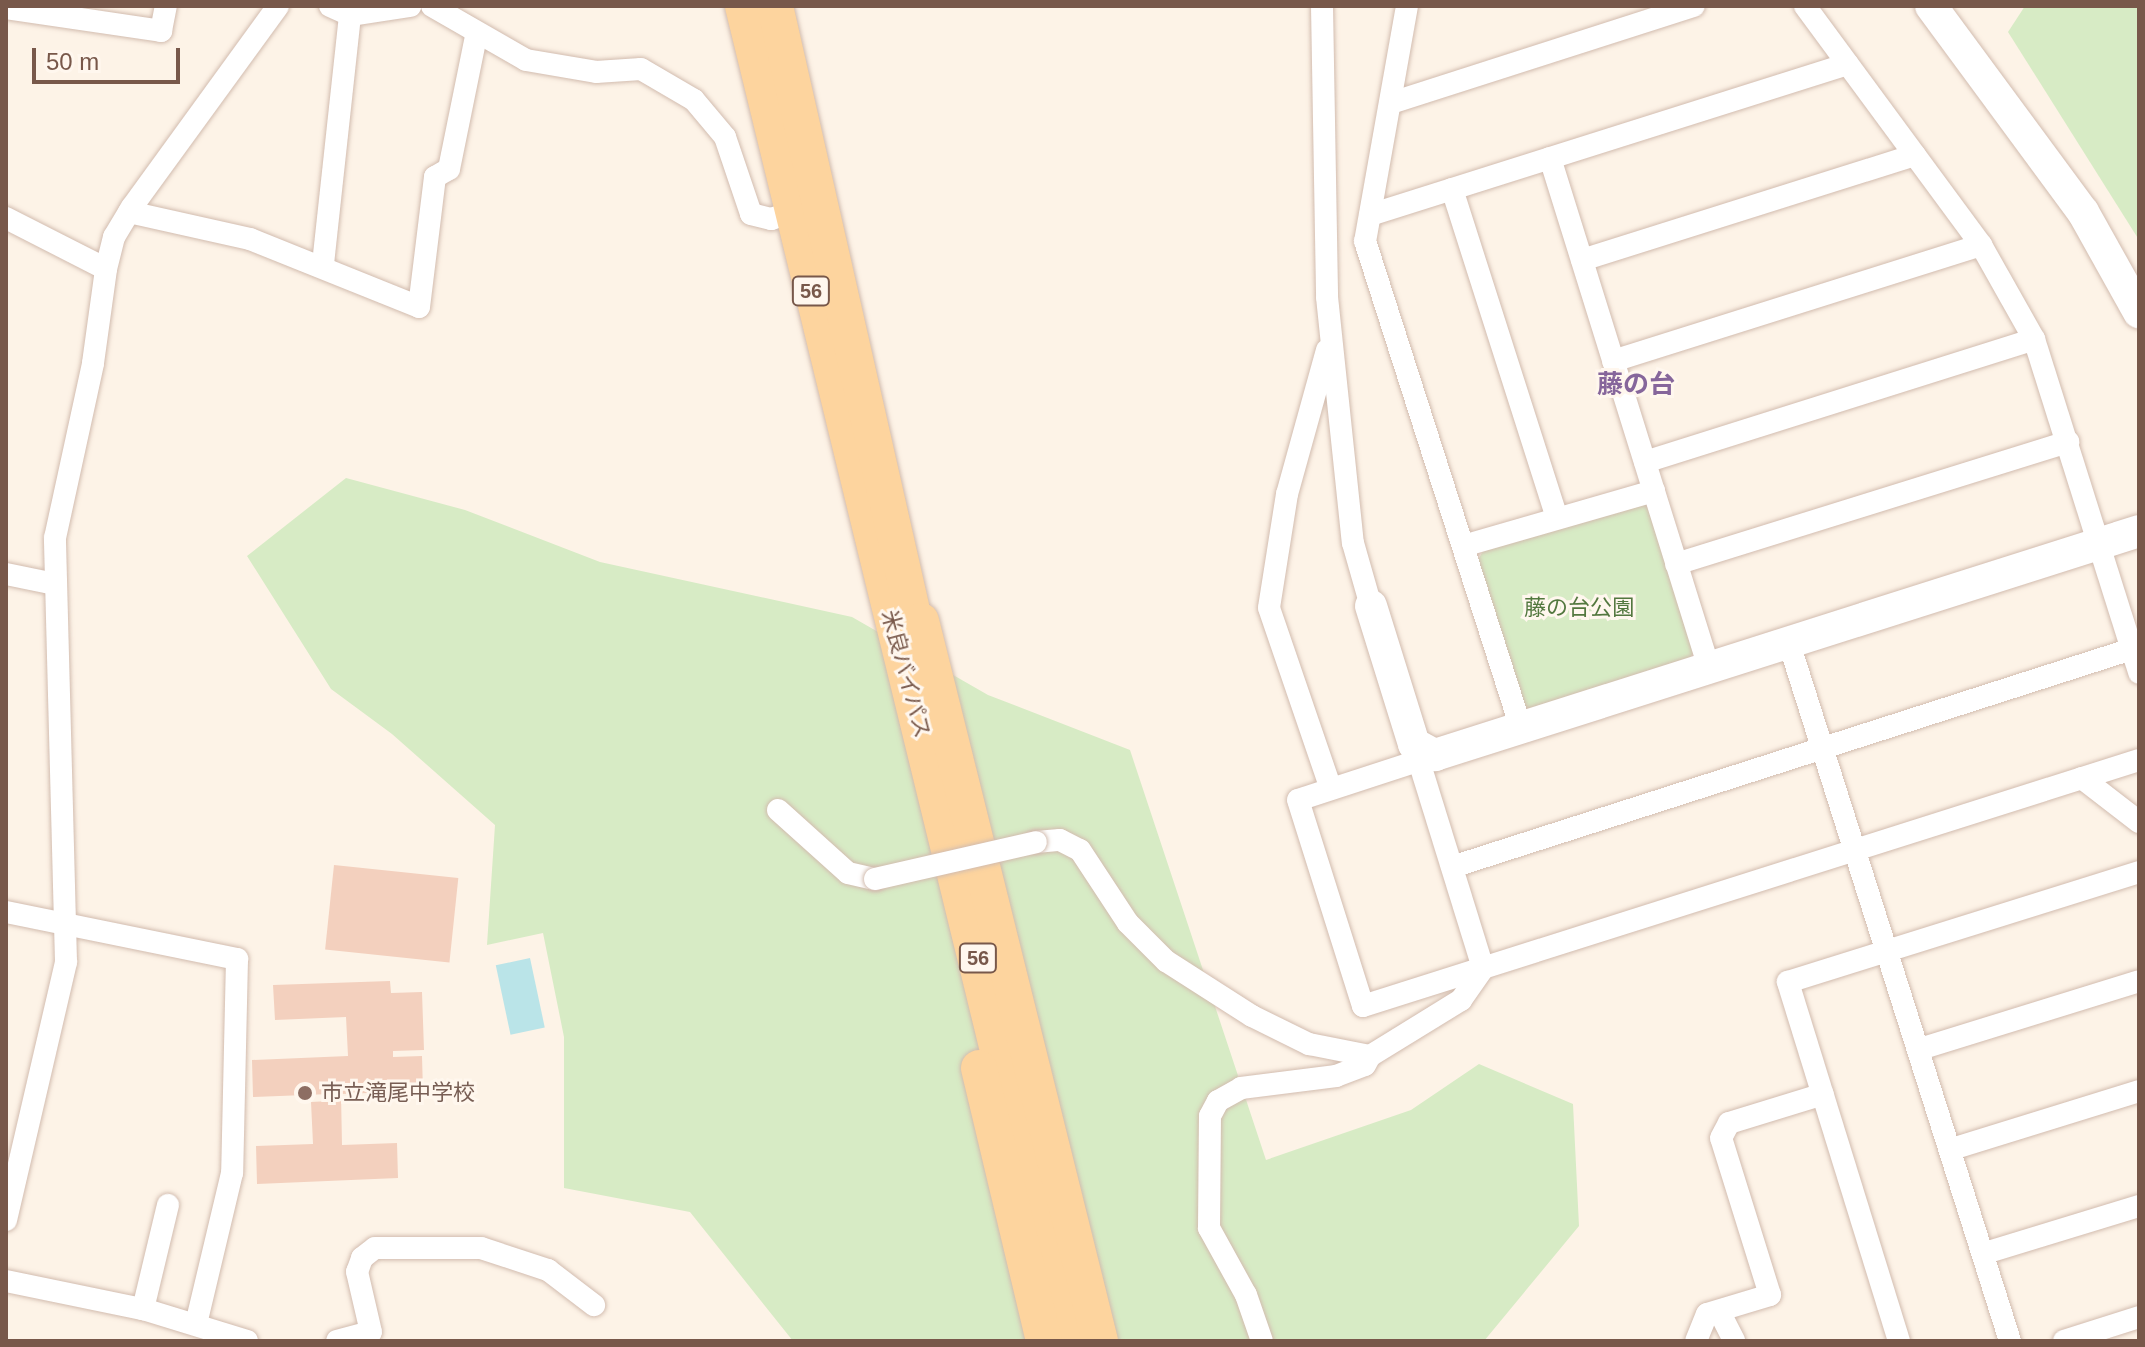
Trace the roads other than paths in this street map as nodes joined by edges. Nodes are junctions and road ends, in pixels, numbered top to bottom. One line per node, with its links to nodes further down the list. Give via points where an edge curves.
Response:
1 (166, 6): 12 (street, via 161,31)
2 (278, 6): 21 (street)
3 (410, 6): 13 (street)
4 (432, 6): 14 (street, via 440,6)
5 (743, 6): 20 (main road, 米良バイパス / 56)
6 (775, 6): 20 (main road, 米良バイパス / 56)
7 (1322, 6): 29 (street, via 1320,96)
8 (1407, 6): 16 (street)
9 (1694, 6): 16 (street)
10 (1805, 6): 15 (street)
11 (1931, 6): 28 (street, via 2083,212)
12 (6, 8)
13 (340, 10): 26 (street)
14 (476, 36): 20 (street, via 526,60 596,72 641,69 694,100 725,137 751,214 771,219); 26 (street, via 449,169 435,177 419,307)
15 (1848, 64): 17 (street); 18 (street)
16 (1391, 103): 22 (street)
17 (1915, 155): 24 (street); 25 (street)
18 (1550, 158): 19 (street); 25 (street)
19 (1452, 189): 22 (street); 35 (street)
20 (806, 207): 40 (main road, 米良バイパス / 56)
21 (129, 212): 26 (street, via 250,239); 27 (street, via 114,237)
22 (1370, 215): 38 (street, via 1365,241)
23 (6, 218): 27 (street)
24 (1981, 245): 30 (street); 31 (street)
25 (1582, 260): 31 (street)
26 (323, 264)
27 (106, 269): 42 (street, via 93,363 55,538)
28 (2139, 312)
29 (1331, 337): 43 (street, via 1353,543); 53 (street, via 1287,494 1269,608)
30 (2034, 339): 32 (street); 33 (street)
31 (1613, 361): 33 (street)
32 (2068, 442): 37 (street); 39 (street)
33 (1645, 462): 34 (street)
34 (1654, 491): 35 (street); 39 (street)
35 (1557, 518): 38 (street)
36 (2139, 531): 37 (street)
37 (2100, 544): 44 (street); 45 (street)
38 (1463, 546): 48 (street)
39 (1676, 564): 46 (street)
40 (893, 573): 81 (main road, via 940,890); 82 (main road, 米良バイパス / 56, via 942,811); 83 (main road, 米良バイパス / 56, via 955,807); 84 (main road, via 944,702)
41 (6, 574): 42 (street)
42 (55, 584): 60 (street)
43 (1371, 606): 50 (street, via 1414,744)
44 (1789, 643): 46 (street); 49 (street)
45 (2132, 649): 47 (street); 49 (street)
46 (1709, 668): 48 (street)
47 (2139, 673)
48 (1521, 728): 50 (street)
49 (1823, 748): 56 (street); 57 (street)
50 (1434, 756): 53 (street); 57 (street)
51 (2139, 760): 52 (street)
52 (2082, 778): 55 (street); 56 (street)
53 (1331, 789): 62 (street, via 1298,800 1363,1006)
54 (778, 810): 65 (street, bridge, via 848,873 875,879 1060,840 1080,850 1128,923 1166,961 1252,1016 1309,1044)
55 (2139, 822)
56 (1856, 850): 61 (street); 62 (street)
57 (1452, 867): 62 (street)
58 (2139, 872): 61 (street)
59 (6, 912): 60 (street)
60 (69, 925): 71 (street, via 61,987); 78 (street, via 237,959 232,1173)
61 (1888, 950): 64 (street); 67 (street, via 1788,982)
62 (1483, 968): 65 (street, via 1461,1000)
63 (2139, 981): 64 (street)
64 (1920, 1049): 68 (street)
65 (1370, 1056): 85 (street, via 1365,1065 1336,1076 1241,1088 1218,1101 1210,1116 1209,1228 1246,1295)
66 (2139, 1091): 68 (street)
67 (1823, 1094): 76 (street, via 1729,1123 1721,1138 1770,1295); 88 (street)
68 (1952, 1149): 72 (street)
69 (168, 1205): 75 (street)
70 (2139, 1206): 72 (street)
71 (6, 1220)
72 (1985, 1253): 89 (street)
73 (6, 1281): 75 (street)
74 (594, 1305): 80 (street, via 548,1270 481,1248 375,1248 362,1258 357,1272 371,1332)
75 (143, 1309): 78 (street)
76 (1719, 1311): 86 (street, via 1707,1314); 87 (street)
77 (2139, 1317): 90 (street)
78 (196, 1324): 79 (street)
79 (247, 1341)
80 (337, 1341)
81 (1044, 1341)
82 (1069, 1341)
83 (1081, 1341)
84 (1100, 1341)
85 (1262, 1341)
86 (1696, 1341)
87 (1734, 1341)
88 (1899, 1341)
89 (2010, 1341)
90 (2064, 1341)

